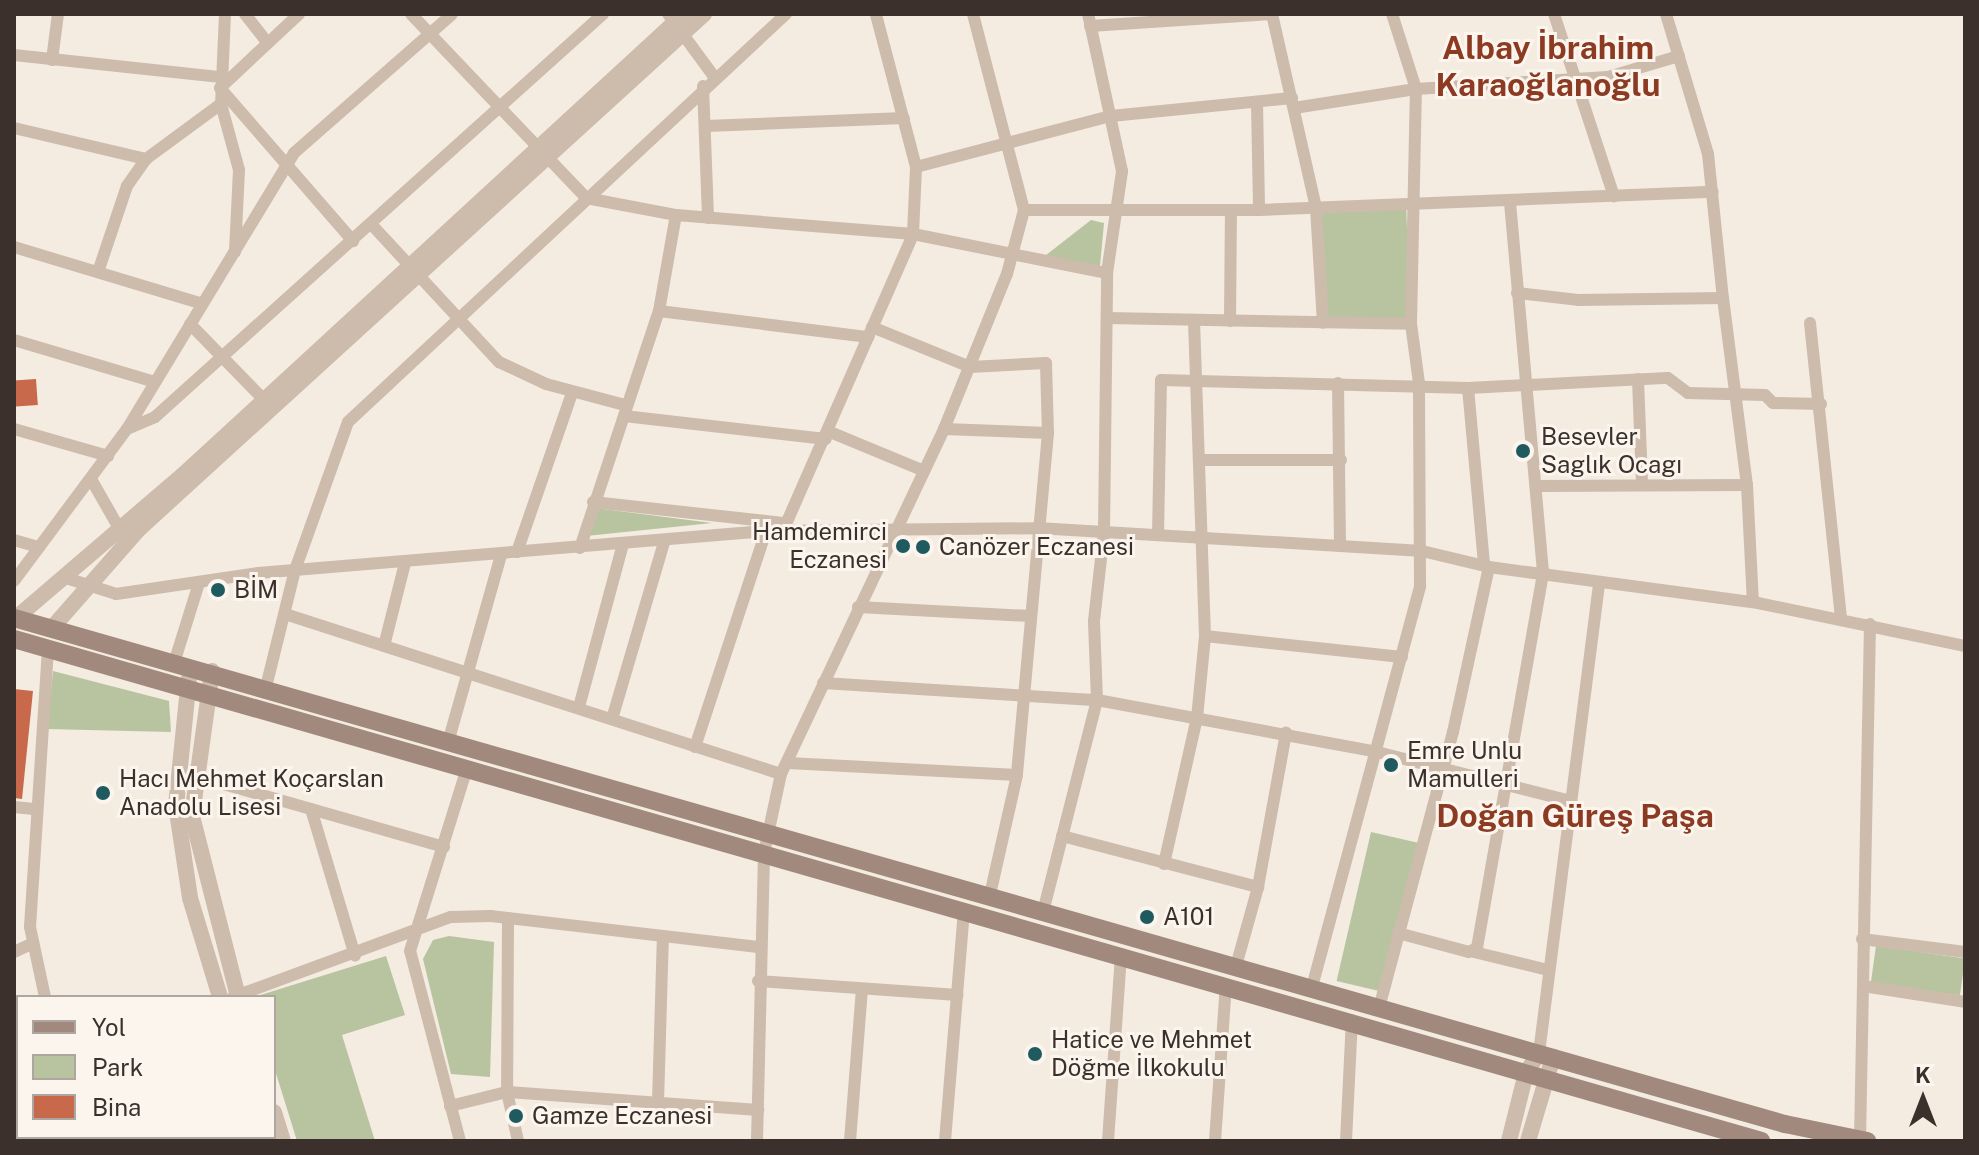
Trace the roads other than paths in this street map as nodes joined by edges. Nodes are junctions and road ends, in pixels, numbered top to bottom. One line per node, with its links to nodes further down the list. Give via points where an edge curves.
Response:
1 (58, 14): 22 (street)
2 (225, 14): 25 (street)
3 (245, 14): 19 (street)
4 (299, 14): 19 (street)
5 (411, 14): 18 (street)
6 (452, 14): 18 (street)
7 (603, 14): 31 (street)
8 (704, 14): 17 (street)
9 (786, 14): 23 (street)
10 (876, 14): 33 (street)
11 (973, 14): 36 (street)
12 (1272, 14): 16 (street); 29 (street)
13 (1392, 14): 27 (street)
14 (1554, 14): 24 (street)
15 (1666, 14): 21 (street)
16 (1089, 20): 32 (street)
17 (677, 21): 23 (street); 37 (street)
18 (430, 33): 31 (street); 39 (street)
19 (268, 43): 25 (street)
20 (14, 55): 22 (street)
21 (1679, 56): 24 (street, via 1608,77); 41 (street)
22 (52, 60): 25 (street)
23 (715, 78): 26 (street)
24 (1579, 79): 27 (street); 42 (street)
25 (221, 82): 30 (street); 39 (street)
26 (703, 86): 34 (street); 43 (street)
27 (1416, 89): 29 (street); 45 (street)
28 (1257, 103): 29 (street); 32 (street); 49 (street)
29 (1293, 103): 46 (street)
30 (221, 104): 38 (street); 58 (street, via 239,170)
31 (498, 107): 37 (street); 53 (street)
32 (1111, 116): 36 (street); 50 (street, via 1122,171)
33 (904, 118): 34 (street); 40 (street)
34 (706, 126): 52 (street)
35 (14, 128): 38 (street)
36 (1006, 143): 40 (street); 47 (street)
37 (542, 152): 43 (street); 59 (street)
38 (146, 159): 60 (street, via 127,186)
39 (288, 162): 55 (street); 58 (street)
40 (916, 167): 54 (street)
41 (1713, 192): 42 (street); 63 (street)
42 (1614, 196): 44 (street)
43 (586, 198): 51 (street); 69 (street)
44 (1510, 201): 45 (street); 62 (street)
45 (1417, 203): 46 (street); 73 (street)
46 (1316, 208): 49 (street); 70 (street)
47 (1024, 210): 50 (street); 57 (street)
48 (1231, 210): 49 (street); 50 (street); 68 (street)
49 (1259, 210)
50 (1118, 213): 61 (street)
51 (676, 215): 52 (street); 65 (street)
52 (708, 218): 54 (street)
53 (372, 225): 55 (street); 59 (street)
54 (913, 234): 57 (street); 74 (street)
55 (353, 241): 76 (street)
56 (14, 247): 60 (street)
57 (1014, 254): 61 (street); 77 (street)
58 (235, 255): 64 (street)
59 (414, 271): 69 (street); 88 (street)
60 (98, 272): 64 (street)
61 (1107, 273): 66 (street)
62 (1517, 293): 63 (street, via 1578,300); 83 (street)
63 (1723, 298): 86 (street)
64 (200, 303): 72 (street)
65 (659, 311): 74 (street); 89 (street)
66 (1107, 318): 67 (street); 109 (street)
67 (1194, 320): 68 (street); 79 (street)
68 (1230, 321): 70 (street)
69 (458, 322): 85 (street, via 513,372); 123 (street, via 348,422)
70 (1323, 323): 73 (street)
71 (1810, 323): 87 (street)
72 (190, 324): 76 (street); 80 (street)
73 (1411, 324): 82 (street)
74 (870, 332): 77 (street); 94 (street)
75 (14, 340): 80 (street)
76 (224, 354): 88 (street); 91 (street, via 155,417)
77 (970, 367): 92 (street); 93 (street, via 1046,363)
78 (1638, 379): 83 (street); 86 (street, via 1668,378 1688,393); 100 (street)
79 (1200, 380): 81 (street); 96 (street); 110 (street, via 1161,380)
80 (155, 382): 91 (street)
81 (1338, 383): 82 (street); 97 (street)
82 (1419, 383): 84 (street); 118 (street)
83 (1531, 387): 84 (street); 102 (street)
84 (1468, 388): 122 (street)
85 (572, 393): 89 (street); 119 (street)
86 (1736, 393): 87 (street, via 1765,395 1773,403); 101 (street)
87 (1821, 404): 135 (street)
88 (268, 405): 105 (street); 129 (street)
89 (624, 410): 94 (street); 103 (street)
90 (14, 429): 95 (street)
91 (127, 429): 95 (street)
92 (944, 429): 93 (street); 98 (street)
93 (1048, 433): 106 (street)
94 (828, 436): 98 (street); 104 (street)
95 (108, 456): 99 (street)
96 (1203, 460): 97 (street); 111 (street)
97 (1341, 460): 115 (street)
98 (924, 471): 107 (street)
99 (91, 479): 105 (street); 116 (street)
100 (1642, 484): 101 (street); 102 (street)
101 (1747, 485): 130 (street)
102 (1536, 486): 124 (street)
103 (593, 502): 104 (street); 117 (street)
104 (786, 524): 108 (street)
105 (119, 528): 125 (street)
106 (1037, 528): 107 (street); 109 (street); 133 (street)
107 (897, 529): 108 (street); 131 (street)
108 (766, 531): 113 (street); 158 (street)
109 (1104, 532): 110 (street); 152 (street, via 1094,621)
110 (1158, 535): 111 (street)
111 (1201, 538): 115 (street); 138 (street)
112 (14, 540): 116 (street)
113 (664, 542): 114 (street); 155 (street)
114 (623, 544): 117 (street); 153 (street)
115 (1340, 546): 118 (street)
116 (39, 547): 126 (street)
117 (580, 548): 119 (street)
118 (1422, 551): 122 (street); 143 (street, via 1420,586)
119 (517, 552): 120 (street)
120 (501, 555): 121 (street); 146 (street)
121 (405, 563): 123 (street); 140 (street)
122 (1487, 565): 124 (street); 161 (street)
123 (295, 570): 127 (street); 132 (street)
124 (1543, 572): 128 (street); 165 (street)
125 (66, 578): 129 (street); 134 (street)
126 (14, 581)
127 (199, 583): 129 (street, via 116,594); 144 (street)
128 (1599, 583): 130 (street); 166 (street)
129 (86, 586): 137 (street)
130 (1753, 602): 135 (street)
131 (858, 607): 133 (street); 147 (street)
132 (285, 614): 140 (street); 148 (street)
133 (1027, 616): 151 (street)
134 (15, 618): 137 (main road)
135 (1841, 618): 136 (street)
136 (1870, 624): 141 (street); 183 (street)
137 (52, 628): 144 (main road)
138 (1205, 636): 143 (street); 154 (street)
139 (14, 639): 142 (main road)
140 (384, 646): 146 (street)
141 (1965, 646)
142 (48, 649): 149 (main road); 168 (street)
143 (1402, 657): 159 (street)
144 (183, 663): 145 (main road); 149 (street)
145 (212, 671): 148 (main road); 150 (street)
146 (470, 673): 153 (street); 157 (street)
147 (823, 683): 151 (street); 162 (street)
148 (266, 687): 157 (main road)
149 (187, 689): 150 (main road); 200 (street, via 176,805 190,898)
150 (208, 695): 160 (main road); 164 (street)
151 (1020, 696): 152 (street); 163 (street)
152 (1097, 700): 154 (street); 171 (street)
153 (579, 707): 155 (street)
154 (1197, 718): 156 (street); 174 (street)
155 (612, 719): 158 (street)
156 (1286, 733): 159 (street); 175 (street)
157 (449, 739): 170 (main road)
158 (695, 747): 162 (street)
159 (1377, 752): 161 (street); 197 (street)
160 (467, 768): 172 (street); 173 (main road)
161 (1444, 768): 165 (street); 180 (street)
162 (784, 769): 163 (street); 170 (street)
163 (1017, 775): 176 (street)
164 (195, 776): 169 (street); 201 (street, via 196,850)
165 (1509, 785): 166 (street); 188 (street)
166 (1567, 800): 193 (street)
167 (14, 807): 168 (street)
168 (34, 809): 185 (street)
169 (311, 809): 172 (street); 191 (street)
170 (770, 832): 173 (street); 176 (main road)
171 (1062, 836): 174 (street); 177 (street)
172 (444, 847): 181 (street)
173 (764, 853): 178 (main road); 186 (street)
174 (1164, 864): 175 (street)
175 (1258, 887): 192 (street)
176 (990, 895): 177 (main road)
177 (1044, 908): 192 (main road)
178 (964, 910): 190 (main road); 203 (street)
179 (508, 918): 181 (street, via 451,917); 182 (street); 210 (street)
180 (1398, 933): 188 (street); 205 (street)
181 (414, 936): 191 (street); 212 (street, via 414,972)
182 (663, 936): 186 (street); 211 (street)
183 (1862, 939): 189 (street); 196 (street)
184 (14, 941): 185 (street)
185 (33, 943): 187 (street); 199 (street)
186 (758, 947): 194 (street)
187 (14, 952)
188 (1474, 952): 193 (street)
189 (1965, 952)
190 (1121, 954): 195 (main road); 222 (street)
191 (355, 956): 202 (street)
192 (1236, 966): 197 (main road)
193 (1548, 970): 207 (street)
194 (758, 981): 198 (street); 213 (street)
195 (1226, 984): 206 (main road); 223 (street)
196 (1863, 986): 204 (street); 215 (street)
197 (1312, 987): 205 (main road)
198 (862, 989): 203 (street); 220 (street)
199 (45, 995)
200 (232, 995)
201 (232, 995)
202 (235, 995)
203 (958, 995): 221 (street)
204 (1965, 1002)
205 (1379, 1008): 207 (main road)
206 (1352, 1020): 208 (main road); 224 (street)
207 (1546, 1055): 208 (street); 209 (street); 215 (main road)
208 (1526, 1073): 209 (main road); 225 (street)
209 (1545, 1078): 226 (street); 227 (main road)
210 (507, 1092): 211 (street); 212 (street); 218 (street)
211 (658, 1102): 213 (street)
212 (450, 1106): 217 (street)
213 (758, 1110): 219 (street)
214 (276, 1118): 216 (street)
215 (1864, 1140)
216 (283, 1141)
217 (460, 1141)
218 (518, 1141)
219 (757, 1141)
220 (850, 1141)
221 (945, 1141)
222 (1108, 1141)
223 (1215, 1141)
224 (1346, 1141)
225 (1509, 1141)
226 (1528, 1141)
227 (1761, 1141)

